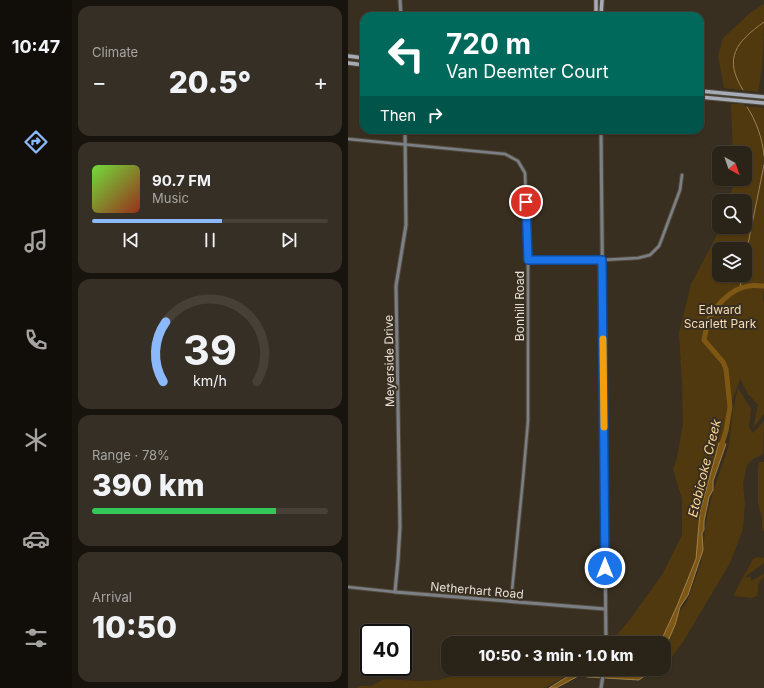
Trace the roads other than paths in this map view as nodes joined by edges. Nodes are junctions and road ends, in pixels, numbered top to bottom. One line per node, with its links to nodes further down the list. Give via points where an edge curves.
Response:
1 (400, 0): 4 (street)
2 (596, 0): 5 (main road)
3 (602, 0): 6 (main road)
4 (401, 12)
5 (596, 12)
6 (601, 12)
7 (348, 56): 8 (main road)
8 (360, 58)
9 (348, 63): 10 (main road)
10 (360, 64)
11 (704, 91): 12 (main road)
12 (734, 94): 14 (main road); 15 (main road)
13 (704, 97): 15 (main road)
14 (764, 97)
15 (733, 100): 16 (main road)
16 (764, 103)
17 (405, 134): 20 (street, Meyerside Drive)
18 (601, 134): 23 (street)
19 (348, 139): 20 (street, Bonhill Road)
20 (405, 145): 22 (street, Bonhill Road, via 505,154 518,161 525,174); 25 (street, Meyerside Drive, via 406,225 396,286 400,469)
21 (682, 175): 23 (street, via 680,190 661,241 654,251 650,255 638,258)
22 (528, 260): 23 (street); 26 (street, Bonhill Road, via 528,421)
23 (602, 260): 27 (street)
24 (348, 587): 25 (street, Netherhart Road)
25 (395, 592): 26 (street, Netherhart Road)
26 (510, 601): 27 (street, Netherhart Road)
27 (605, 609): 28 (street)
28 (606, 636)
29 (603, 676): 30 (street)
30 (601, 688)

